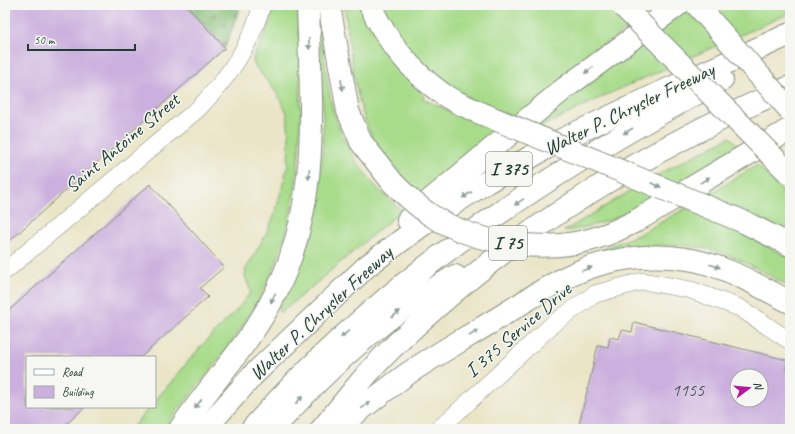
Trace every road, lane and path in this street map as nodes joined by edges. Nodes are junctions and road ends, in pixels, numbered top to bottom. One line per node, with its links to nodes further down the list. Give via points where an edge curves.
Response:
1 (262, 5): 17 (street, Saint Antoine Street, via 252,35 221,84 199,108)
2 (308, 5): 20 (highway, one-way to 20, via 312,125 309,178 302,222 285,273 270,304 246,344)
3 (328, 5): 12 (highway, I 75, one-way to 12, bridge, via 348,111 361,142 377,165 393,183 432,216 456,228 498,242 536,246 576,243 605,235 636,221)
4 (370, 5): 15 (highway, one-way to 15, bridge, via 381,29 408,65 441,93 478,112 744,222)
5 (678, 5): 16 (highway, one-way to 16, via 565,88 416,212)
6 (697, 5): 11 (highway, bridge)
7 (629, 6): 13 (highway, bridge)
8 (790, 34): 16 (highway, Walter P. Chrysler Freeway / I 375, one-way to 16, via 555,143 463,197)
9 (790, 44): 22 (highway, one-way to 22, via 586,155 482,227 399,287 354,326 303,373)
10 (790, 87): 14 (highway, via 663,148)
11 (790, 110)
12 (790, 129)
13 (790, 174)
14 (545, 221): 23 (highway, one-way to 14, via 336,364 404,308); 24 (highway, via 466,280 418,324 370,370)
15 (790, 245)
16 (367, 266): 21 (highway, Walter P. Chrysler Freeway / I 375, via 255,373)
17 (5, 271)
18 (785, 301): 25 (highway, one-way to 18, via 391,386 434,357 556,283 591,267 634,258 686,259 703,262 738,275)
19 (790, 341): 26 (street, I 375 Service Drive, via 740,308 691,290 643,281 595,294 573,308)
20 (180, 429)
21 (205, 429)
22 (252, 429)
23 (273, 429)
24 (322, 429)
25 (336, 429)
26 (439, 429)

